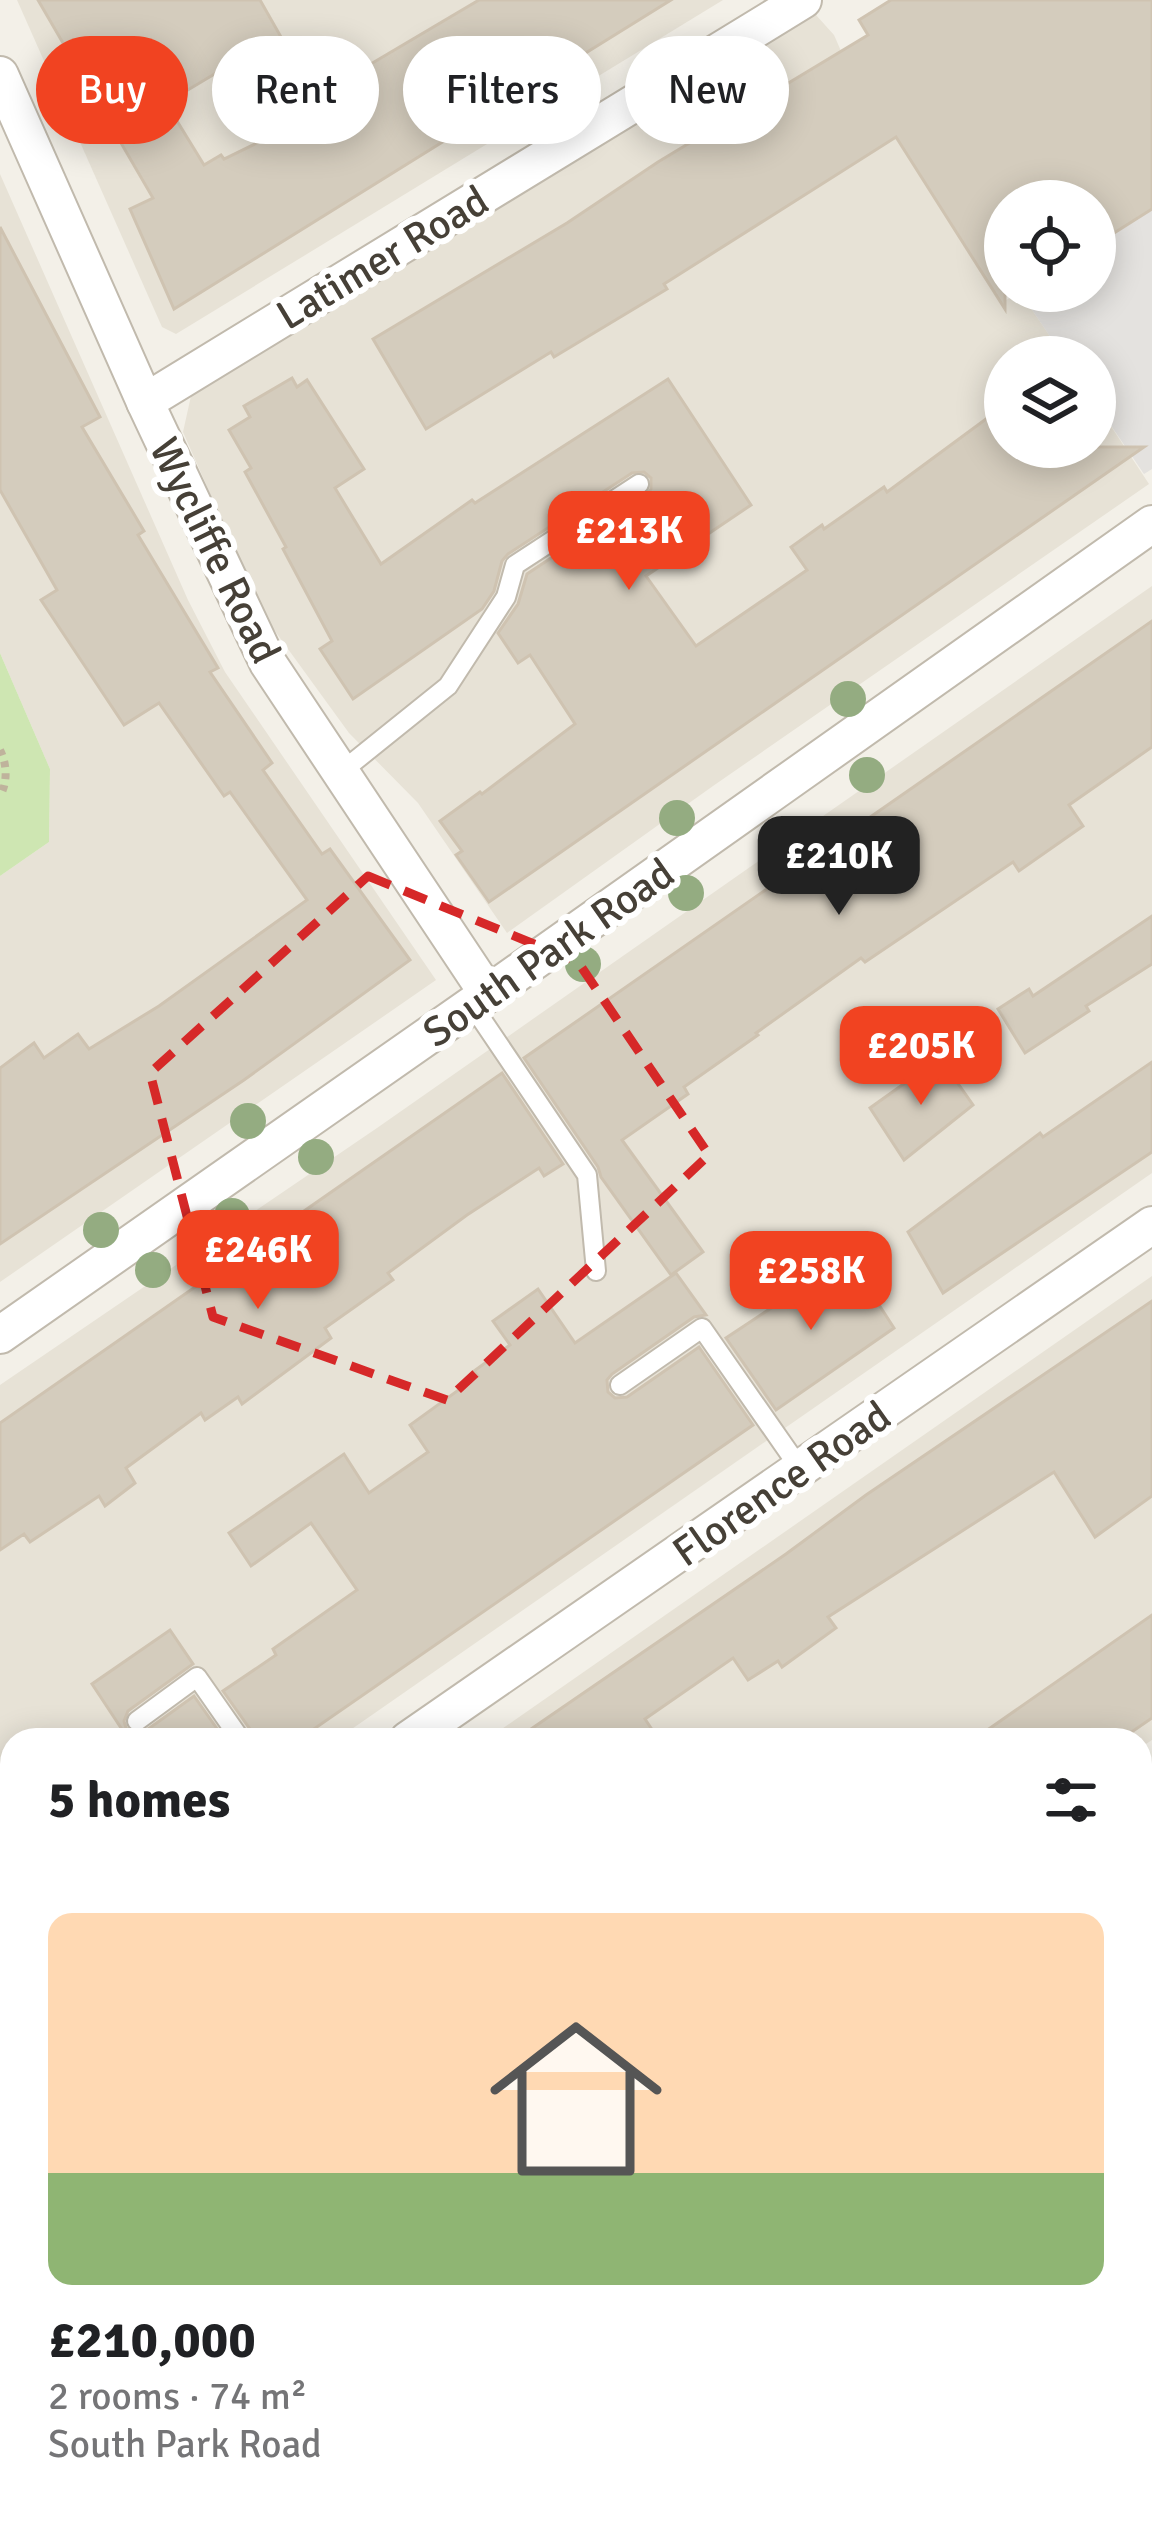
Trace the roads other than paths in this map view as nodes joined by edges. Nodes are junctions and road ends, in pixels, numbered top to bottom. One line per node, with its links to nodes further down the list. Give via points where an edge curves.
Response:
1 (802, 0): 3 (street, Latimer Road)
2 (0, 75): 3 (street, Wycliffe Road)
3 (145, 402): 6 (street, Wycliffe Road, via 268,662)
4 (639, 484): 6 (lane, via 515,565 506,597 448,686)
5 (1152, 524): 7 (street, South Park Road)
6 (341, 772): 7 (street, Wycliffe Road)
7 (480, 1000): 9 (lane, via 587,1175); 10 (street, South Park Road)
8 (1152, 1225): 12 (street, Florence Road)
9 (596, 1271)
10 (0, 1335)
11 (620, 1385): 12 (lane, via 702,1328)
12 (801, 1470): 15 (street, Florence Road)
13 (137, 1721): 14 (lane, via 197,1677)
14 (233, 1728)
15 (425, 1728)

